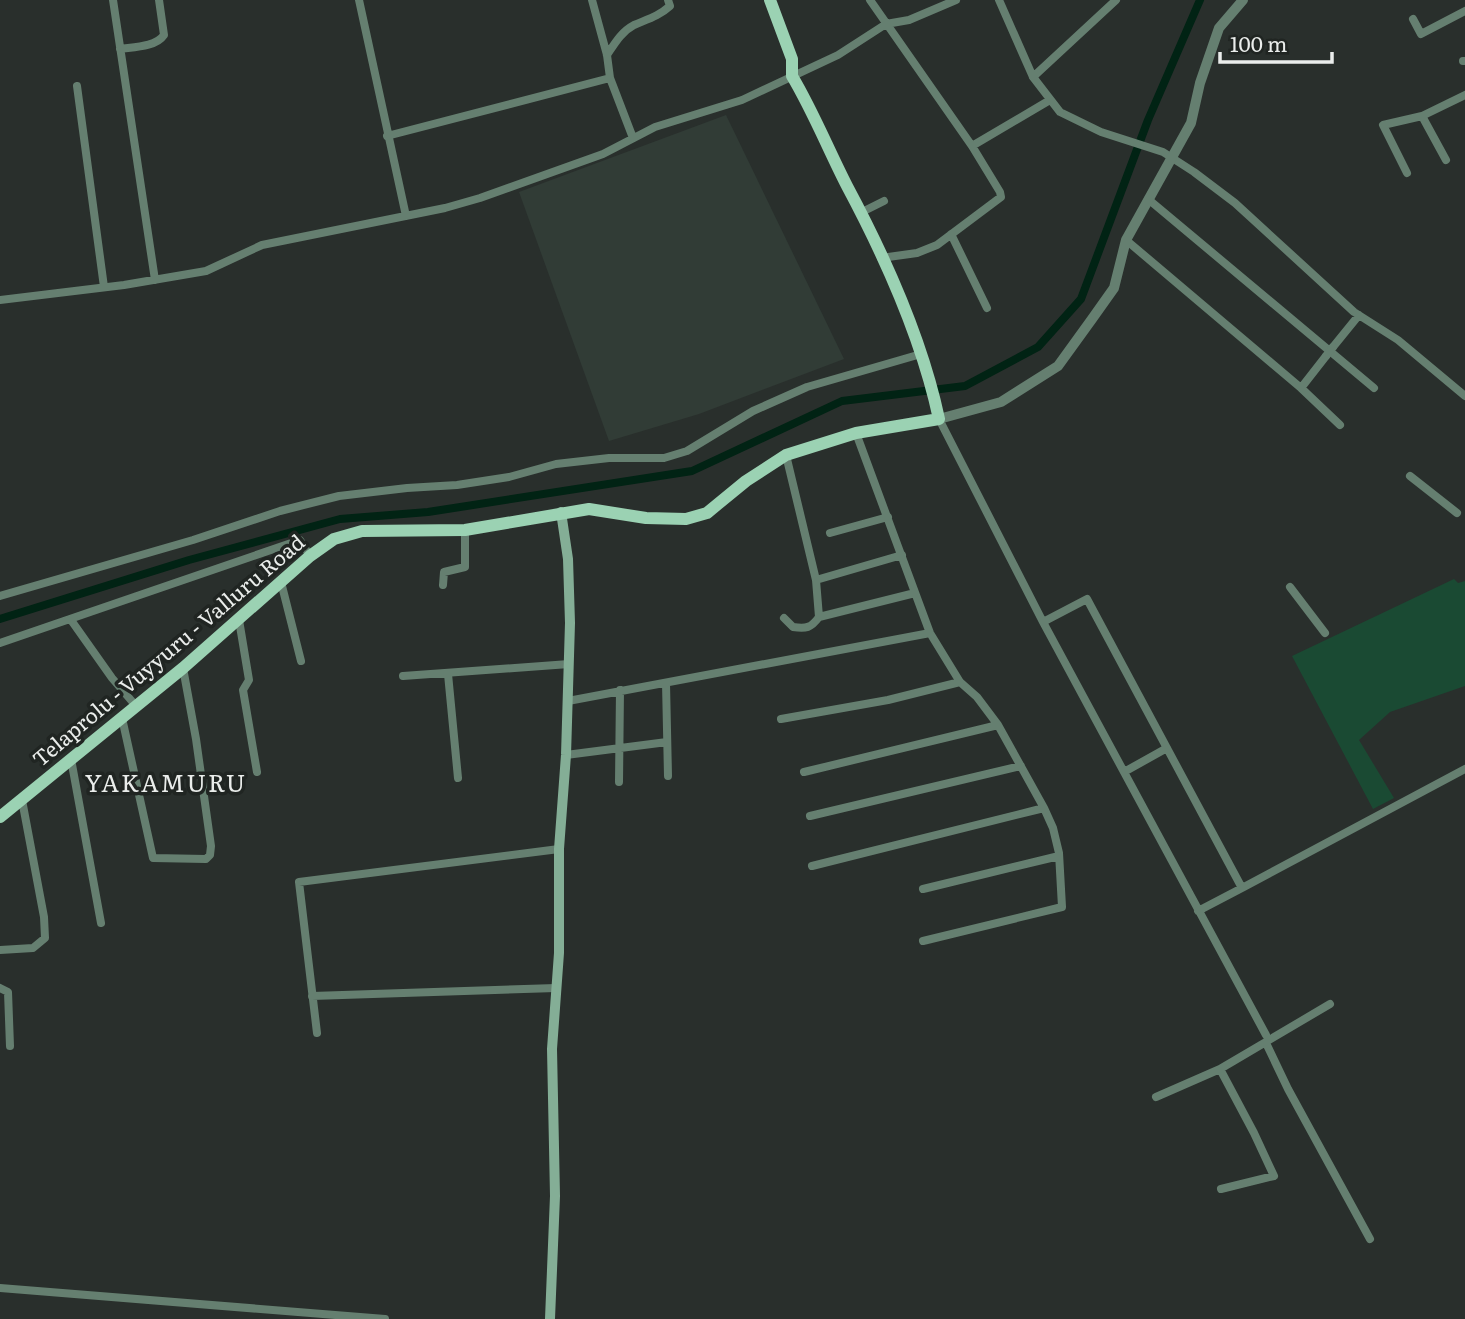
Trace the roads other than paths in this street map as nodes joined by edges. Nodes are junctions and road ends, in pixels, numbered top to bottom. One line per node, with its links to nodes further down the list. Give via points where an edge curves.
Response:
1 (113, 0): 15 (street)
2 (159, 0): 15 (street, via 162,39)
3 (359, 0): 24 (street)
4 (592, 0): 16 (street)
5 (668, 0): 16 (street, via 670,6 659,16 618,37)
6 (769, 0): 17 (main road, via 792,59)
7 (870, 0): 14 (street)
8 (956, 0): 14 (street, via 909,20)
9 (999, 0): 18 (street)
10 (1116, 0): 18 (street)
11 (1243, 0): 27 (street, via 1219,28 1191,123)
12 (1465, 11): 13 (street, via 1421,34)
13 (1413, 19)
14 (886, 24): 17 (street, via 838,55); 26 (street)
15 (120, 49): 37 (street)
16 (607, 55): 19 (street)
17 (792, 76): 25 (street, via 742,100); 32 (main road)
18 (1033, 77): 22 (street)
19 (610, 78): 24 (street); 25 (street)
20 (76, 86): 38 (street)
21 (1465, 95): 23 (street)
22 (1050, 100): 26 (street); 27 (street, via 1067,117)
23 (1422, 116): 28 (street); 29 (street, via 1383,125)
24 (387, 136): 33 (street)
25 (633, 138): 33 (street, via 543,176)
26 (972, 146): 34 (street, via 1001,197)
27 (1173, 158): 30 (street); 41 (street, via 1235,203)
28 (1446, 160)
29 (1407, 173)
30 (1148, 199): 35 (street); 44 (street)
31 (884, 201): 32 (street)
32 (862, 212): 36 (main road)
33 (406, 216): 37 (street, via 262,245 206,271)
34 (951, 234): 36 (street, via 917,253); 40 (street)
35 (1126, 240): 43 (street); 46 (street, via 1114,288 1058,366 1000,402)
36 (881, 258): 42 (main road)
37 (155, 280): 38 (street)
38 (104, 287): 39 (street)
39 (0, 300)
40 (987, 308)
41 (1359, 315): 43 (street, bridge); 45 (street)
42 (921, 354): 46 (main road); 63 (street, via 807,387 753,411 687,451 664,458 556,464 457,485 339,496)
43 (1301, 388): 47 (street)
44 (1374, 388)
45 (1463, 392)
46 (938, 413): 48 (main road, Telaprolu - Vuyyuru - Valluru Road); 68 (street)
47 (1340, 425)
48 (856, 433): 49 (main road, Telaprolu - Vuyyuru - Valluru Road); 53 (street)
49 (786, 455): 51 (main road, Telaprolu - Vuyyuru - Valluru Road, via 707,513 686,519 589,509); 58 (street)
50 (1410, 476): 52 (street)
51 (561, 512): 54 (main road, Telaprolu - Vuyyuru - Valluru Road); 73 (main road, via 570,593)
52 (1457, 513)
53 (888, 517): 55 (street); 56 (street)
54 (465, 530): 57 (main road, Telaprolu - Vuyyuru - Valluru Road, via 362,531 334,539); 60 (street, via 465,567 444,572)
55 (830, 533)
56 (902, 555): 58 (street); 62 (street)
57 (310, 556): 59 (main road, Telaprolu - Vuyyuru - Valluru Road); 66 (street, via 300,540)
58 (816, 580): 64 (street)
59 (281, 582): 67 (main road, Telaprolu - Vuyyuru - Valluru Road); 72 (street)
60 (443, 585)
61 (1290, 587): 70 (street)
62 (915, 593): 64 (street); 69 (street)
63 (0, 596)
64 (819, 617): 65 (street, via 805,629 793,627)
65 (784, 618)
66 (71, 620): 71 (street); 81 (street)
67 (239, 620): 74 (main road, Telaprolu - Vuyyuru - Valluru Road); 92 (street, via 249,680 243,690)
68 (1043, 622): 86 (street, via 1087,599); 94 (street)
69 (930, 633): 77 (street); 78 (street)
70 (1325, 633)
71 (0, 643)
72 (301, 661)
73 (569, 664): 75 (street); 80 (main road)
74 (183, 668): 81 (main road, Telaprolu - Vuyyuru - Valluru Road); 82 (street, via 211,846 206,859 153,858)
75 (448, 674): 76 (street); 96 (street)
76 (403, 676)
77 (960, 682): 83 (street); 84 (street)
78 (666, 683): 79 (street); 85 (street)
79 (620, 690): 80 (street); 87 (street)
80 (568, 701): 88 (main road)
81 (136, 706): 82 (main road, Telaprolu - Vuyyuru - Valluru Road)
82 (121, 718): 89 (main road, Telaprolu - Vuyyuru - Valluru Road)
83 (781, 719)
84 (998, 725): 90 (street); 93 (street)
85 (667, 741): 87 (street); 95 (street)
86 (1167, 748): 94 (street); 105 (street)
87 (619, 750): 88 (street); 97 (street)
88 (566, 755): 102 (main road)
89 (71, 759): 98 (main road, Telaprolu - Vuyyuru - Valluru Road); 108 (street)
90 (1021, 766): 99 (street); 100 (street)
91 (1465, 769): 105 (street)
92 (257, 772)
93 (804, 772)
94 (1124, 772): 107 (street)
95 (668, 776)
96 (458, 778)
97 (619, 782)
98 (22, 800): 101 (main road, Telaprolu - Vuyyuru - Valluru Road); 110 (street, via 45,938 33,948)
99 (1044, 808): 103 (street); 104 (street)
100 (810, 816)
101 (0, 817)
102 (559, 849): 112 (main road); 113 (street, via 299,881)
103 (1059, 856): 106 (street); 109 (street, via 1062,907)
104 (812, 866)
105 (1242, 888): 107 (street)
106 (923, 889)
107 (1198, 911): 116 (street)
108 (101, 923)
109 (923, 941)
110 (0, 950)
111 (0, 988): 117 (street, via 8,992)
112 (556, 988): 113 (street); 124 (main road)
113 (312, 996): 115 (street)
114 (1330, 1004): 116 (street)
115 (317, 1033)
116 (1266, 1040): 118 (street); 121 (street)
117 (10, 1046)
118 (1220, 1069): 119 (street); 120 (street, via 1274,1177)
119 (1156, 1097)
120 (1222, 1189)
121 (1370, 1239)
122 (0, 1288): 123 (street)
123 (384, 1319)
124 (550, 1319)

